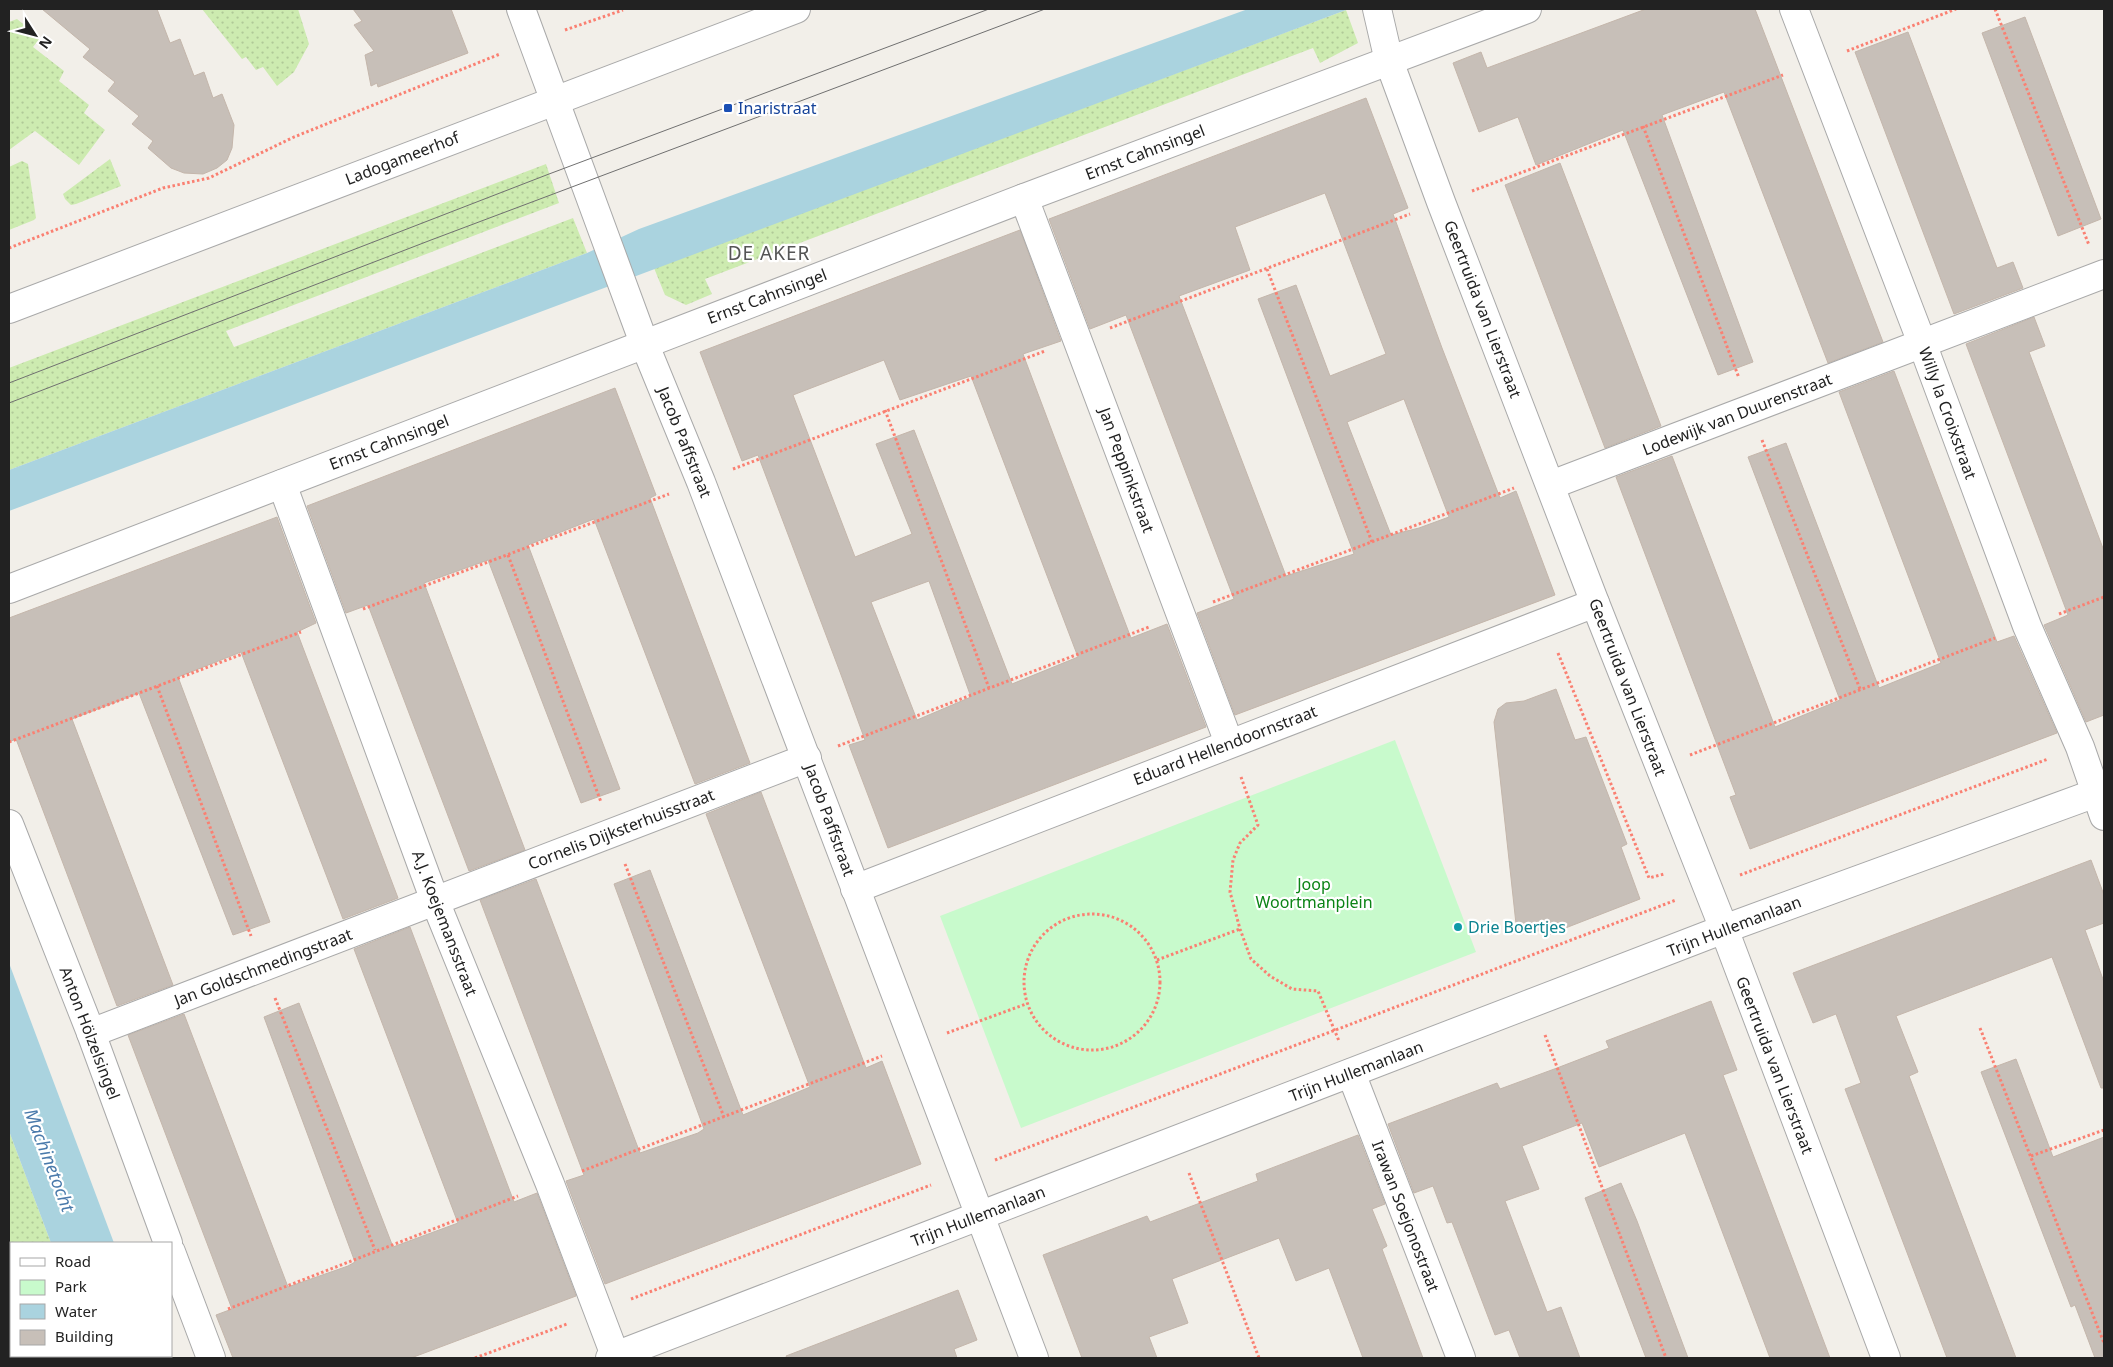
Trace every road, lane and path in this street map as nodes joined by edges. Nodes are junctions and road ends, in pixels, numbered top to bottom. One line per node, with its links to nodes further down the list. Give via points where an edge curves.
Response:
1 (521, 9): 9 (street)
2 (796, 9): 12 (street, Ladogameerhof)
3 (1527, 9): 10 (street, Ernst Cahnsingel)
4 (1794, 9): 11 (street, Willy la Croixstraat)
5 (1956, 9): 11 (path)
6 (1995, 9): 18 (path)
7 (623, 10): 9 (path)
8 (1378, 11): 10 (street, Geertruida van Lierstraat)
9 (533, 41): 12 (street); 16 (path, via 294,137 210,178 163,188)
10 (1389, 61): 14 (street, Ernst Cahnsingel); 15 (street, Geertruida van Lierstraat)
11 (1816, 64): 13 (path); 21 (street, Willy la Croixstraat)
12 (555, 100): 19 (street, Ladogameerhof); 20 (street, Jacob Paffstraat)
13 (1643, 126): 15 (path); 22 (path)
14 (1024, 198): 20 (street, Ernst Cahnsingel); 34 (street, Jan Peppinkstraat)
15 (1442, 202): 25 (street, Geertruida van Lierstraat)
16 (9, 248)
17 (1267, 269): 26 (path)
18 (2102, 274): 21 (street, Lodewijk van Duurenstraat)
19 (9, 309)
20 (644, 343): 24 (street, Ernst Cahnsingel); 36 (street, Jacob Paffstraat)
21 (1922, 343): 22 (street, Lodewijk van Duurenstraat); 31 (street, Willy la Croixstraat)
22 (1750, 409): 25 (street, Lodewijk van Duurenstraat); 33 (path)
23 (885, 410): 32 (path)
24 (282, 484): 27 (street, Ernst Cahnsingel); 42 (street, A.J. Koejemansstraat)
25 (1551, 485): 29 (street, Geertruida van Lierstraat)
26 (1372, 542)
27 (9, 589)
28 (2104, 597): 31 (path)
29 (1595, 603): 30 (street, Eduard Hellendoornstraat); 37 (street, Geertruida van Lierstraat)
30 (1546, 622): 34 (street, Eduard Hellendoornstraat); 40 (path, via 1649,878)
31 (2027, 626): 33 (path); 35 (street, Willy la Croixstraat)
32 (989, 688)
33 (1860, 689): 37 (path)
34 (1229, 743): 41 (street, Eduard Hellendoornstraat); 43 (path, via 1258,825 1240,843 1233,860 1230,892)
35 (2080, 747): 38 (street, Willy la Croixstraat); 40 (path)
36 (807, 758): 41 (street, Jacob Paffstraat); 42 (street, Cornelis Dijksterhuisstraat)
37 (1659, 767): 40 (street, Geertruida van Lierstraat)
38 (2102, 800): 44 (street, Trijn Hullemanlaan)
39 (9, 824): 49 (street, Anton Hölzelsingel)
40 (1702, 876): 44 (street, Geertruida van Lierstraat); 48 (path)
41 (855, 889): 51 (street, Jacob Paffstraat)
42 (435, 901): 49 (street, Jan Goldschmedingstraat); 60 (street, A.J. Koejemansstraat, via 550,1184)
43 (1240, 929): 45 (path); 48 (path, via 1251,959 1270,976 1292,989 1318,992)
44 (1724, 930): 52 (street, Trijn Hullemanlaan); 69 (street, Geertruida van Lierstraat)
45 (1157, 960): 46 (path, via 1144,936 1131,926 1103,914 1068,917 1047,930 1030,950 1023,972); 46 (path, via 1160,991 1155,1010 1142,1029 1122,1044 1107,1050 1075,1050 1052,1039 1039,1027)
46 (1026, 1004): 51 (path)
47 (1980, 1028): 54 (path)
48 (1334, 1030): 52 (path); 55 (path)
49 (91, 1033): 58 (street, Anton Hölzelsingel)
50 (1544, 1035): 68 (path)
51 (914, 1044): 55 (street, Jacob Paffstraat)
52 (1351, 1073): 57 (street, Trijn Hullemanlaan); 67 (street, Irawan Soejonostraat)
53 (2104, 1130): 54 (path)
54 (2031, 1156): 61 (path)
55 (962, 1172): 57 (street, Jacob Paffstraat); 60 (path)
56 (1189, 1173): 66 (path)
57 (979, 1216): 64 (street, Trijn Hullemanlaan); 65 (street, Jacob Paffstraat)
58 (168, 1242)
59 (172, 1255): 62 (street)
60 (598, 1312): 63 (path); 64 (street, A.J. Koejemansstraat)
61 (2104, 1344)
62 (210, 1358)
63 (475, 1358)
64 (614, 1358)
65 (1034, 1358)
66 (1258, 1358)
67 (1461, 1358)
68 (1666, 1358)
69 (1886, 1358)

